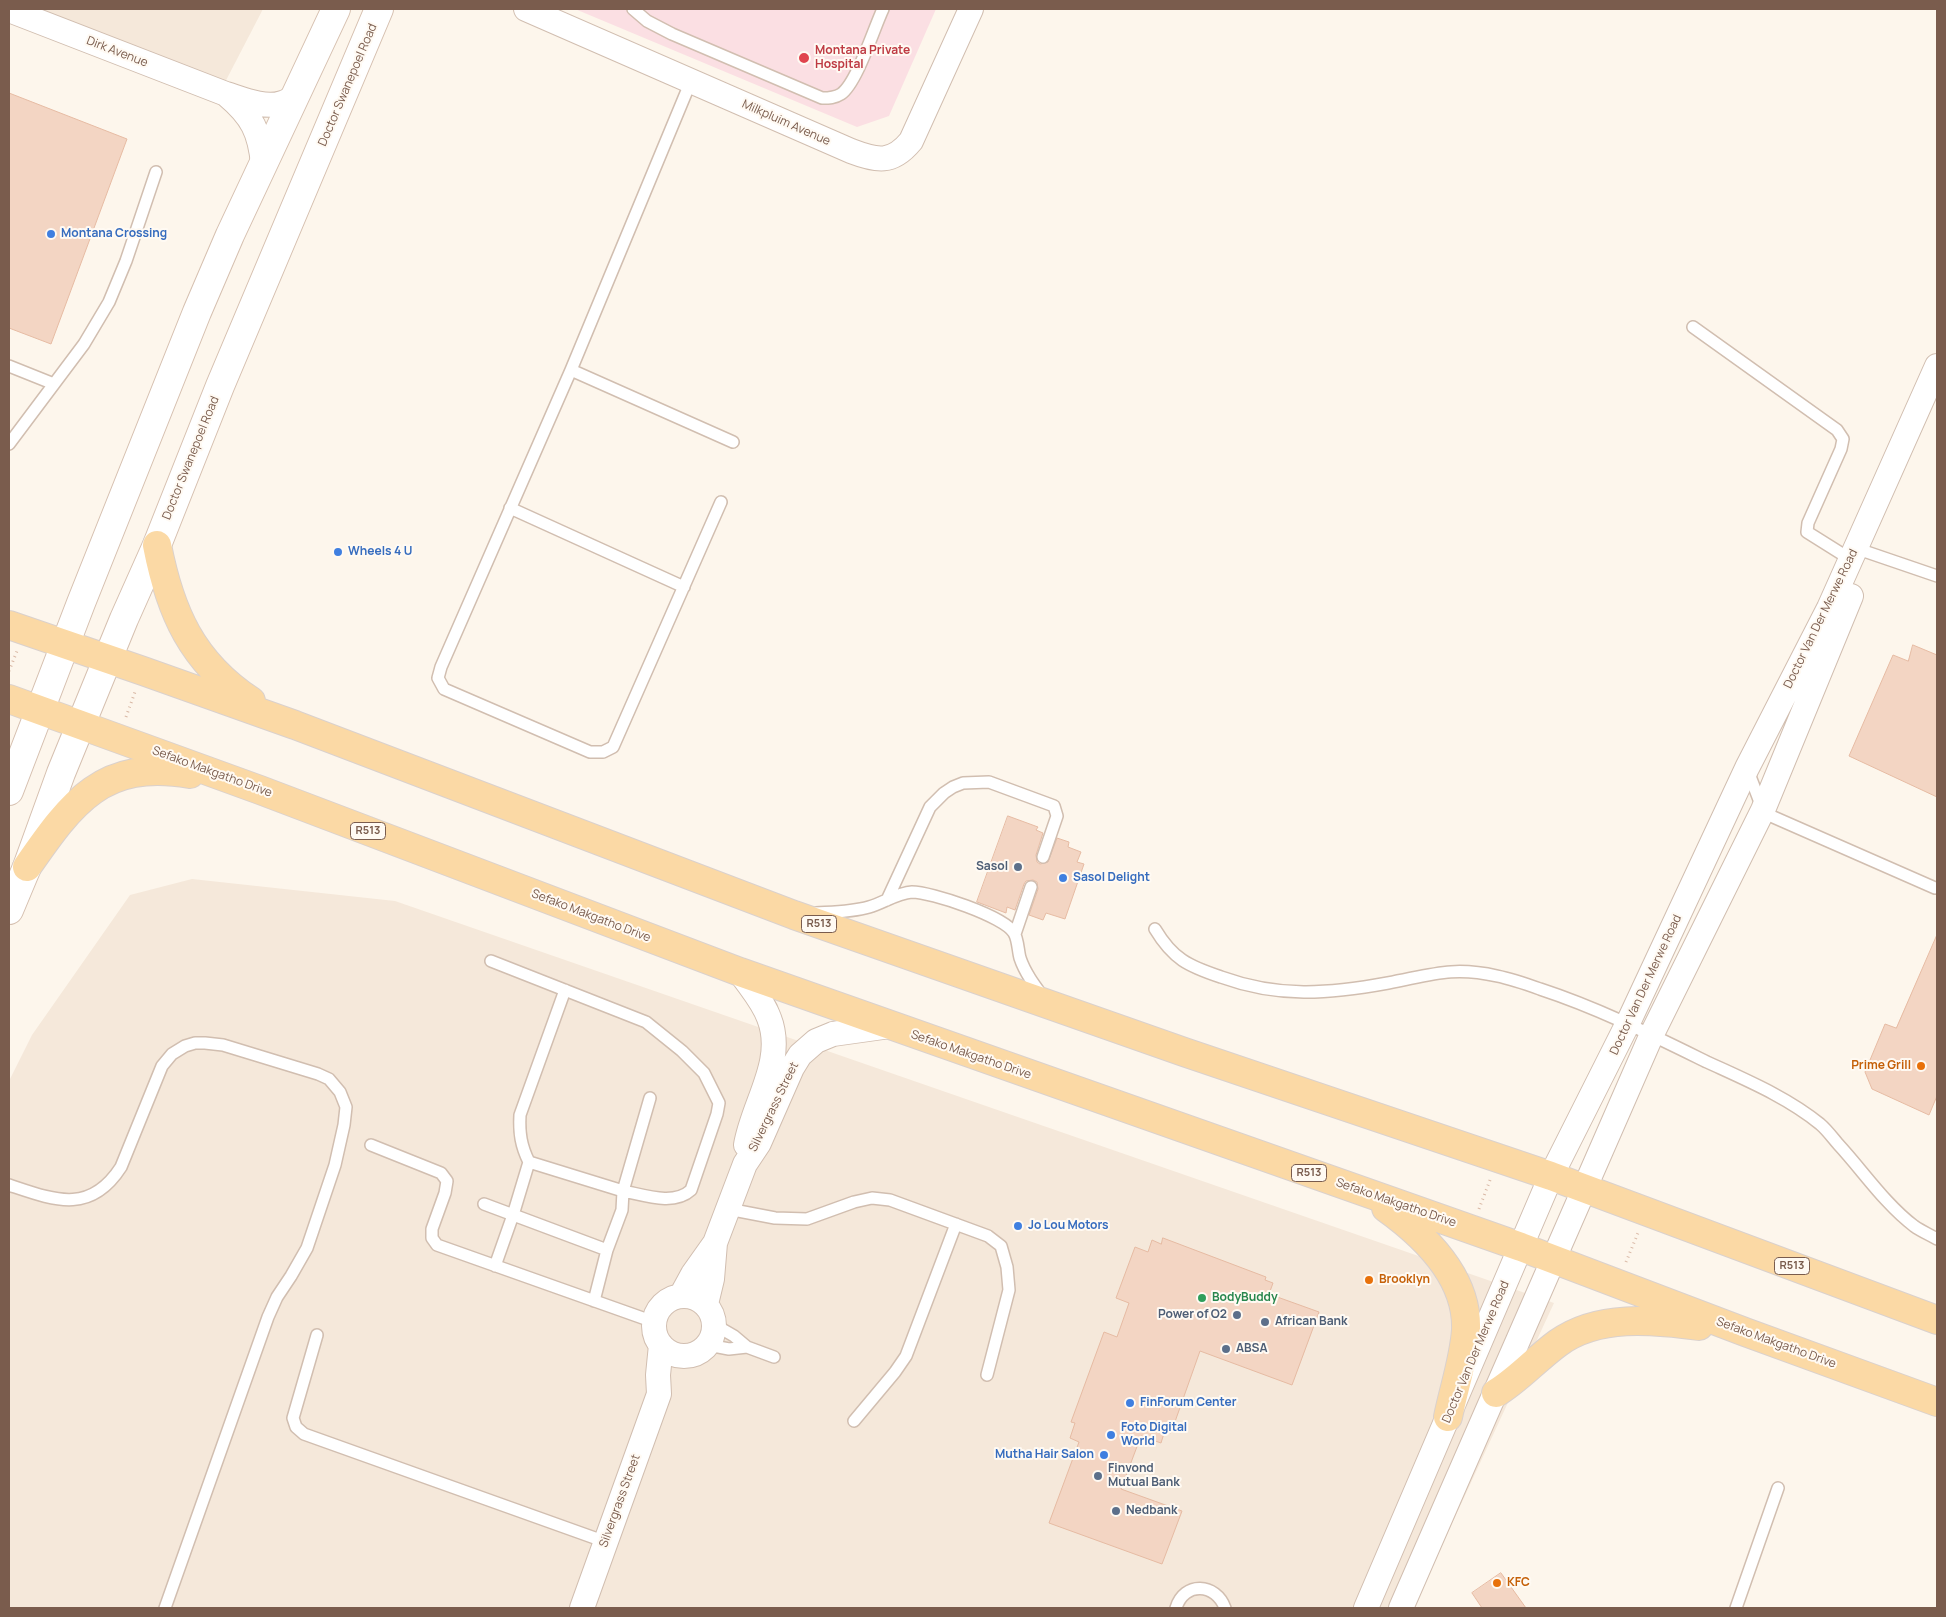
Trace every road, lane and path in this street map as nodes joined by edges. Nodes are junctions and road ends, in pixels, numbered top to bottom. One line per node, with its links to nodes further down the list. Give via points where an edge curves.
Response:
1 (336, 9): 11 (main road)
2 (353, 9): 14 (main road, via 245,227)
3 (379, 9): 25 (main road, Doctor Swanepoel Road)
4 (526, 9): 9 (street, Milkpluim Avenue)
5 (634, 9): 6 (lane, via 647,21 672,34 822,98 840,95 852,81)
6 (882, 9)
7 (971, 9): 9 (street, Milkpluim Avenue, via 911,141 895,156 884,159 869,158 851,151)
8 (9, 10): 10 (street, Dirk Avenue)
9 (691, 81): 18 (lane)
10 (226, 94): 11 (street, Dirk Avenue, via 272,105); 12 (street, Dirk Avenue, via 254,125 261,142)
11 (296, 96): 12 (main road)
12 (264, 164): 14 (main road)
13 (156, 172): 19 (lane, via 110,302)
14 (218, 263): 30 (main road)
15 (1693, 327): 26 (lane, via 1837,430 1842,439 1841,449 1807,532)
16 (9, 366): 19 (lane)
17 (1937, 366): 26 (street, Doctor Van Der Merwe Road)
18 (571, 370): 21 (lane); 24 (lane)
19 (54, 384): 22 (lane)
20 (1937, 397): 26 (street, Doctor Van Der Merwe Road)
21 (732, 442)
22 (9, 444)
23 (721, 502): 28 (lane)
24 (510, 508): 28 (lane); 28 (lane, via 441,667 438,678 444,689 590,752 608,750 613,747)
25 (156, 545): 31 (main road, Doctor Swanepoel Road); 36 (main road, via 174,610 192,644 237,691)
26 (1858, 554): 27 (lane); 38 (street, Doctor Van Der Merwe Road); 41 (street, Doctor Van Der Merwe Road)
27 (1937, 576)
28 (684, 587)
29 (9, 626): 30 (main road, R513)
30 (66, 644): 31 (main road, R513); 34 (main road)
31 (108, 659): 32 (main road, R513); 35 (main road, Doctor Swanepoel Road)
32 (143, 670): 36 (main road, R513); 37 (path)
33 (9, 699): 34 (main road, Sefako Makgatho Drive / R513)
34 (41, 710): 35 (main road, Sefako Makgatho Drive / R513); 40 (main road)
35 (81, 724): 37 (main road, Sefako Makgatho Drive / R513); 43 (main road, Doctor Swanepoel Road)
36 (295, 725): 48 (main road, R513)
37 (119, 738): 39 (main road, Sefako Makgatho Drive / R513)
38 (1747, 768): 41 (lane); 55 (street, Doctor Van Der Merwe Road)
39 (260, 790): 43 (main road, via 165,771 114,778 75,804 53,828); 52 (main road, Sefako Makgatho Drive / R513)
40 (9, 791)
41 (1763, 810): 45 (lane, via 1782,822); 57 (street, Doctor Van Der Merwe Road)
42 (1043, 856): 46 (lane, via 1057,816 1054,806 989,782 963,783 944,793 930,807)
43 (27, 867): 47 (main road, Doctor Swanepoel Road)
44 (1032, 887): 50 (lane)
45 (1935, 888)
46 (887, 900): 48 (lane, via 846,912); 50 (lane, via 905,893 928,894 990,915 1004,922)
47 (9, 910)
48 (794, 915): 54 (main road, R513)
49 (1155, 928): 55 (lane, via 1179,959 1192,967 1264,989 1293,993 1328,992 1434,972 1464,970 1499,976 1572,999)
50 (1015, 934): 54 (lane, via 1026,971)
51 (491, 961): 53 (lane)
52 (740, 972): 56 (main road, Sefako Makgatho Drive / R513); 62 (street, Silvergrass Street, via 766,1011 774,1037 774,1056 747,1138)
53 (565, 990): 61 (lane, via 520,1115 519,1134); 66 (lane, via 646,1022 682,1050 704,1073 719,1103 691,1190 684,1197 672,1199)
54 (1050, 1006): 60 (main road, R513)
55 (1628, 1023): 57 (lane); 63 (street, Doctor Van Der Merwe Road)
56 (890, 1026): 62 (street, Silvergrass Street, via 833,1034 804,1050); 67 (main road, Sefako Makgatho Drive / R513)
57 (1652, 1034): 65 (street, Doctor Van Der Merwe Road); 74 (lane, via 1779,1097 1821,1125 1914,1226)
58 (650, 1098): 66 (lane)
59 (371, 1145): 79 (lane, via 441,1173 447,1181 432,1229 436,1246)
60 (1498, 1158): 63 (main road, R513); 73 (path)
61 (529, 1162): 66 (lane); 71 (lane)
62 (745, 1164): 69 (street, Silvergrass Street)
63 (1551, 1176): 65 (main road, R513); 76 (street, Doctor Van Der Merwe Road)
64 (9, 1185): 99 (lane, via 64,1201 100,1192 121,1167 162,1066 172,1054 195,1043 223,1045 318,1074 329,1079 340,1092 346,1107 336,1157 307,1248 268,1317)
65 (1585, 1189): 70 (main road, R513); 78 (street, Doctor Van Der Merwe Road)
66 (623, 1191): 77 (lane, via 622,1210)
67 (1364, 1192): 73 (main road, Sefako Makgatho Drive / R513); 95 (main road, via 1420,1236 1445,1266 1462,1297 1465,1336)
68 (484, 1204): 71 (lane)
69 (728, 1209): 72 (lane, via 775,1218 806,1219 872,1198 890,1200); 75 (street, Silvergrass Street)
70 (1646, 1212): 80 (path); 83 (main road, R513)
71 (514, 1215): 77 (lane); 79 (lane)
72 (956, 1224): 91 (lane, via 988,1236 1001,1246 1007,1268 1009,1290); 96 (lane, via 906,1356)
73 (1471, 1230): 76 (main road, Sefako Makgatho Drive / R513)
74 (1937, 1239)
75 (715, 1243): 81 (street, Silvergrass Street); 85 (street, Silvergrass Street)
76 (1522, 1247): 78 (main road, Sefako Makgatho Drive / R513); 95 (street, Doctor Van Der Merwe Road)
77 (607, 1250): 82 (lane)
78 (1554, 1260): 80 (main road, Sefako Makgatho Drive / R513); 92 (street, Doctor Van Der Merwe Road)
79 (495, 1266): 82 (lane)
80 (1618, 1284): 86 (main road, Sefako Makgatho Drive / R513)
81 (682, 1296): 84 (street, via 674,1297 660,1307); 85 (street, via 694,1297)
82 (594, 1301): 84 (lane)
83 (1937, 1320)
84 (654, 1322): 88 (street)
85 (704, 1332): 88 (street, via 674,1354); 89 (lane, via 734,1336); 89 (lane, via 729,1349); 93 (street, Silvergrass Street, via 673,1380)
86 (1745, 1332): 92 (main road, via 1651,1320 1602,1324 1564,1338); 94 (main road, Sefako Makgatho Drive / R513)
87 (317, 1335): 98 (lane, via 293,1418 296,1427 304,1434)
88 (661, 1345): 93 (street, Silvergrass Street)
89 (747, 1347): 90 (lane)
90 (774, 1357)
91 (987, 1375)
92 (1496, 1393): 104 (street, Doctor Van Der Merwe Road)
93 (659, 1394): 98 (street, Silvergrass Street)
94 (1937, 1402)
95 (1448, 1417): 103 (street, Doctor Van Der Merwe Road)
96 (854, 1421)
97 (1778, 1488): 105 (lane)
98 (606, 1542): 100 (street, Silvergrass Street)
99 (165, 1608)
100 (582, 1608)
101 (1176, 1608): 102 (lane, via 1181,1598 1194,1589 1218,1595)
102 (1225, 1608)
103 (1366, 1608)
104 (1401, 1608)
105 (1736, 1608)

